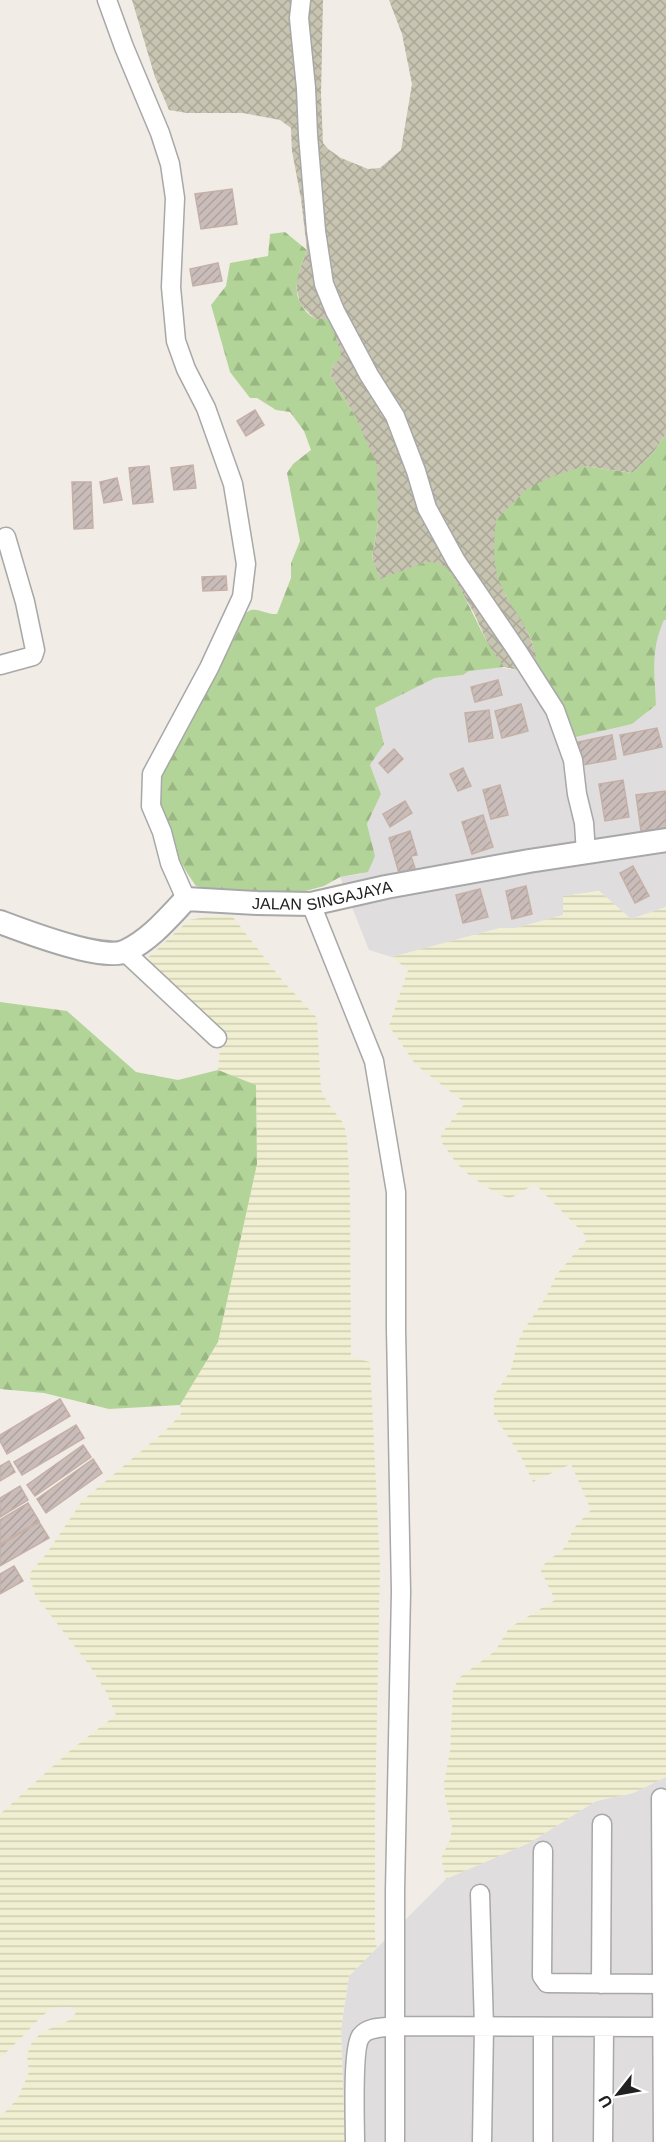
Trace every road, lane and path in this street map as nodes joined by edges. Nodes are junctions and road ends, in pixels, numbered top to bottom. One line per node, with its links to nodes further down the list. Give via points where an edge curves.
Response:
1 (107, 0): 7 (street, via 170,164 175,198 171,287 176,341 206,408 233,484 246,564 242,597 152,774 151,806)
2 (301, 0): 6 (street, via 308,135 324,284 369,375 395,416 427,508 456,561 555,710 573,760)
3 (6, 537): 4 (street, via 35,650 33,656)
4 (0, 665)
5 (666, 840): 6 (street, JALAN SINGAJAYA)
6 (586, 853): 8 (street, JALAN SINGAJAYA)
7 (186, 898): 8 (street, JALAN SINGAJAYA); 10 (street, via 164,922)
8 (311, 904): 18 (street, via 374,1061 396,1192 401,1592)
9 (0, 922): 10 (street, via 84,950)
10 (125, 952): 11 (street)
11 (217, 1038)
12 (661, 1798): 17 (street)
13 (602, 1824): 16 (street)
14 (543, 1851): 16 (street, via 543,1980)
15 (480, 1894): 19 (street)
16 (601, 1984): 17 (street)
17 (661, 1984): 22 (street)
18 (396, 2026): 19 (street); 23 (street, via 368,2030 360,2037); 24 (street)
19 (484, 2027): 20 (street); 25 (street)
20 (543, 2027): 21 (street); 26 (street)
21 (604, 2027): 22 (street); 27 (street)
22 (664, 2027): 28 (street)
23 (356, 2142)
24 (395, 2142)
25 (482, 2142)
26 (543, 2142)
27 (603, 2142)
28 (663, 2142)

